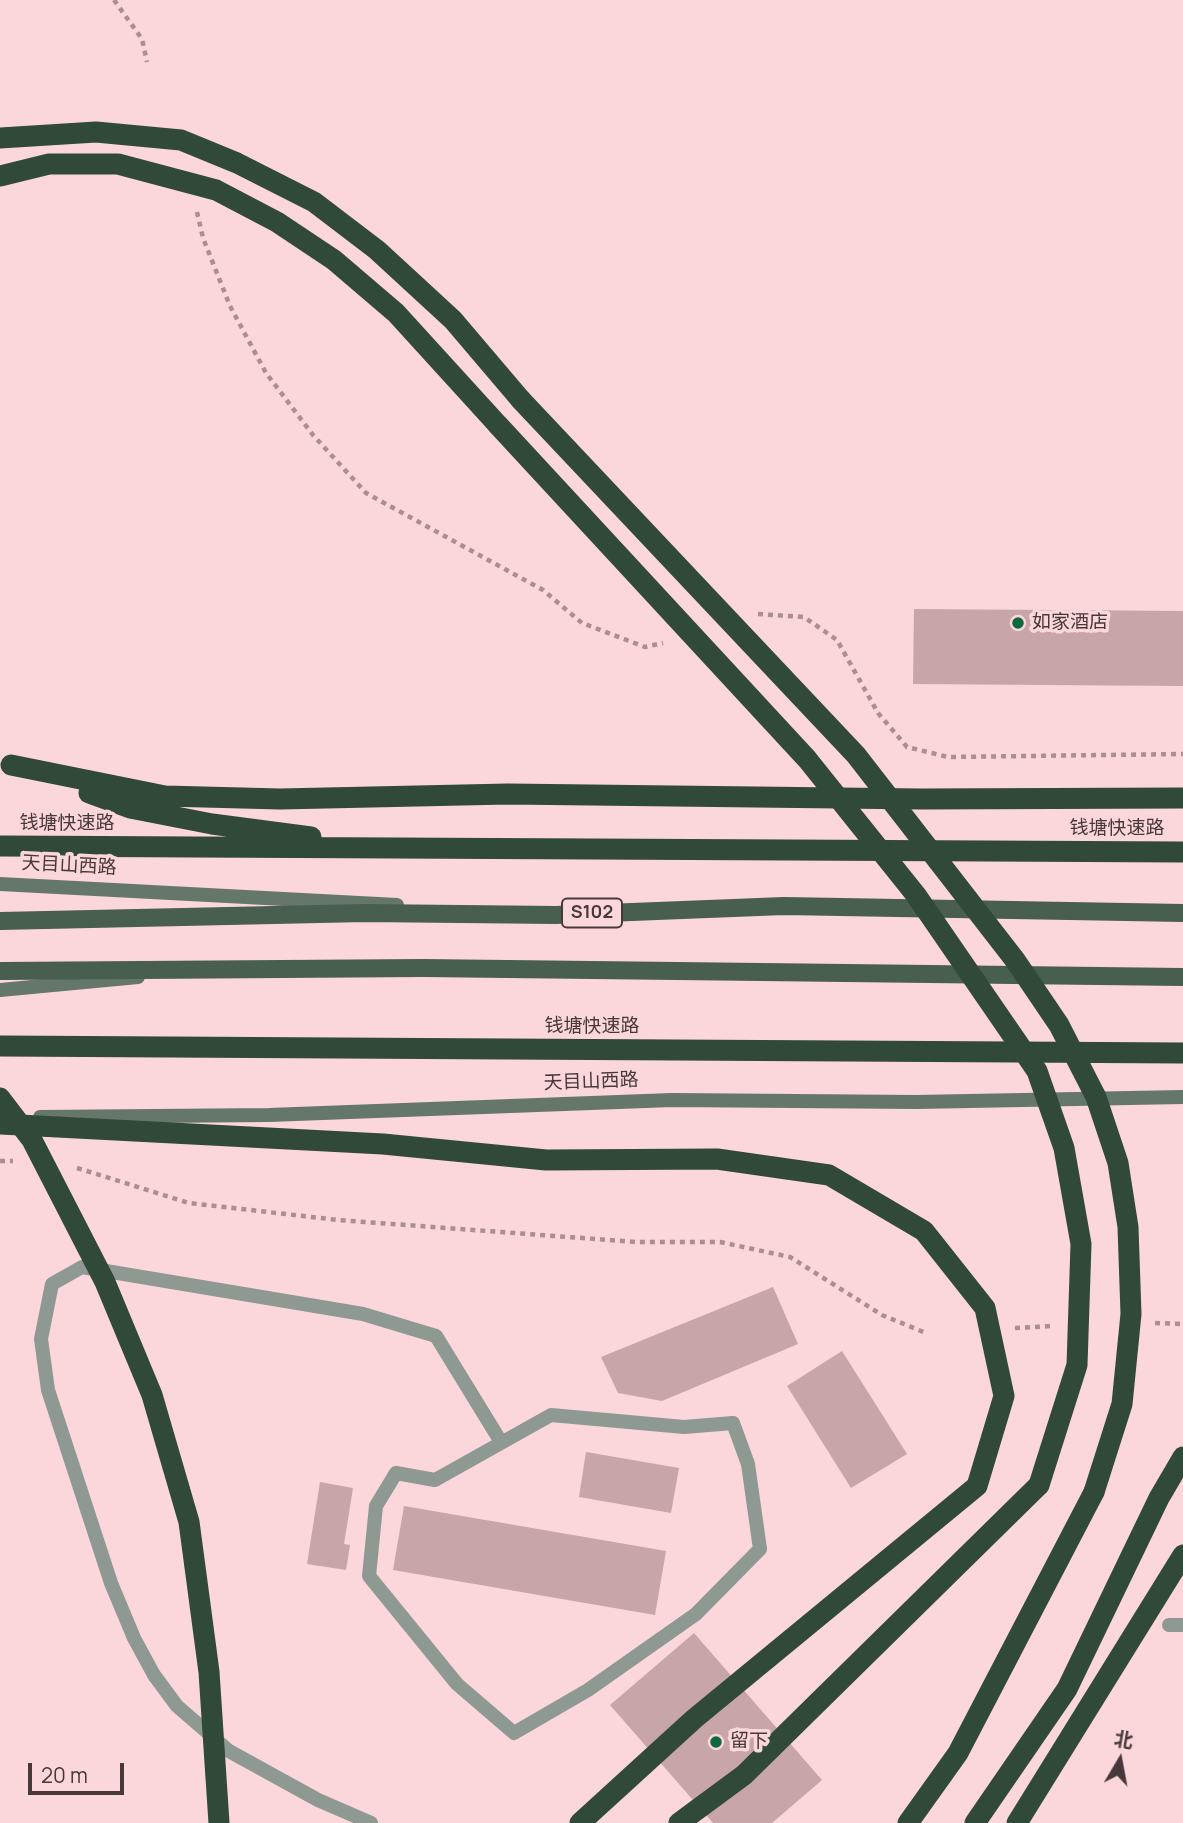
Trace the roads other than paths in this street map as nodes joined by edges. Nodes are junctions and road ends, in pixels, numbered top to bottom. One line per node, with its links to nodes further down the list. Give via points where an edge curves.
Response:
1 (0, 138): 29 (highway, bridge, via 96,132 181,140 314,202 377,250 453,320 521,400 856,755 1015,960 1059,1025 1096,1097 1118,1163 1128,1227 1131,1314 1122,1404 1094,1492 958,1753)
2 (0, 176): 28 (highway, bridge, via 49,164 118,164 216,190 277,222 334,260 396,313 807,759 916,895 1037,1072 1064,1148 1081,1244 1076,1365 1039,1485 744,1775)
3 (5, 762): 4 (highway, via 165,796); 6 (highway, via 130,808 212,824)
4 (1183, 798)
5 (0, 846): 6 (highway, 钱塘快速路)
6 (463, 849): 7 (highway, 钱塘快速路)
7 (1183, 852)
8 (0, 884): 10 (main road, 天目山西路)
9 (1183, 913): 10 (main road, 天目山西路 / S102, via 785,906)
10 (556, 915): 11 (main road, 天目山西路 / S102, via 365,913)
11 (0, 921)
12 (215, 970): 13 (main road); 14 (main road, via 424,968); 15 (main road)
13 (0, 971)
14 (1183, 977)
15 (0, 990)
16 (0, 1046): 17 (highway, 钱塘快速路)
17 (1183, 1053)
18 (1183, 1097): 20 (main road, 天目山西路, via 672,1100 269,1115)
19 (0, 1098): 25 (highway, bridge, via 33,1140 87,1246 152,1395 189,1522 209,1672)
20 (0, 1117)
21 (0, 1124): 27 (highway, via 383,1144 546,1160 717,1159 829,1175 924,1231 985,1308 1004,1396 977,1486 694,1719)
22 (501, 1442): 22 (lane, via 435,1480 396,1473 376,1506 369,1576 457,1684 514,1732 588,1689 695,1614 760,1549 748,1464 733,1423 684,1427 551,1415); 26 (lane, via 436,1336 363,1314 82,1267 52,1284 41,1339 48,1390 107,1573 154,1675 177,1706 229,1751)
23 (1183, 1457): 30 (highway, via 1067,1689)
24 (1183, 1555): 31 (highway)
25 (219, 1823)
26 (371, 1823)
27 (580, 1823)
28 (679, 1823)
29 (908, 1823)
30 (975, 1823)
31 (1017, 1823)

